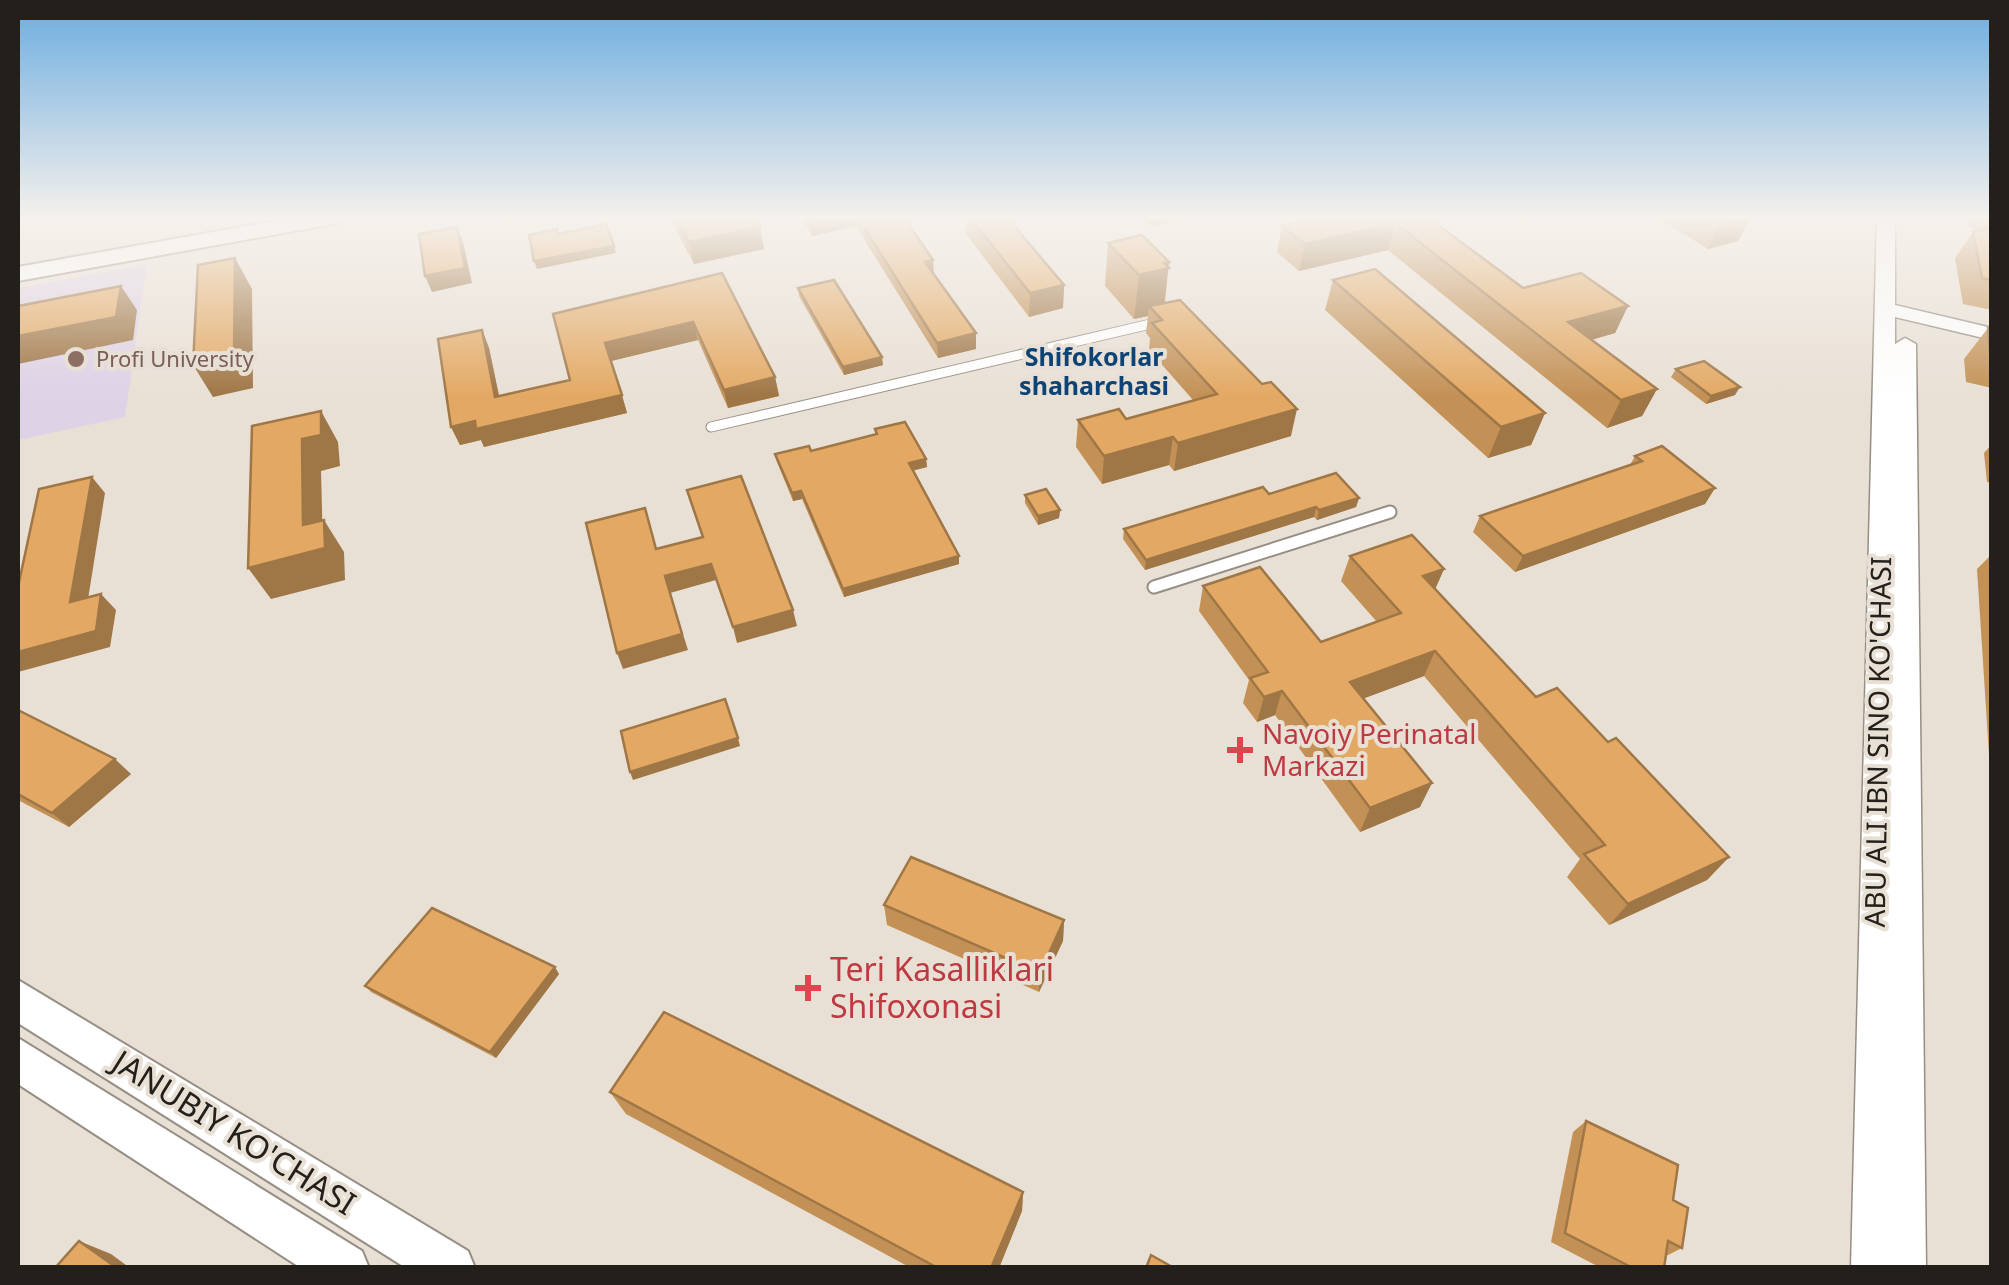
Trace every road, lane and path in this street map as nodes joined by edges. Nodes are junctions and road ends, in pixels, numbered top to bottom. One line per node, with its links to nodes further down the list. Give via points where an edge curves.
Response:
1 (1892, 276): 3 (street, ABU ALI IBN SINO KO'CHASI)
2 (1898, 276): 3 (street, ABU ALI IBN SINO KO'CHASI)
3 (1896, 311): 5 (street); 13 (street, ABU ALI IBN SINO KO'CHASI); 14 (street, ABU ALI IBN SINO KO'CHASI)
4 (1178, 318): 6 (lane)
5 (1992, 334)
6 (711, 427)
7 (1390, 512): 8 (lane)
8 (1154, 588)
9 (18, 1000): 12 (main road, JANUBIY KO'CHASI)
10 (18, 1059): 11 (main road, JANUBIY KO'CHASI)
11 (345, 1268)
12 (450, 1268)
13 (1871, 1268)
14 (1906, 1268)

